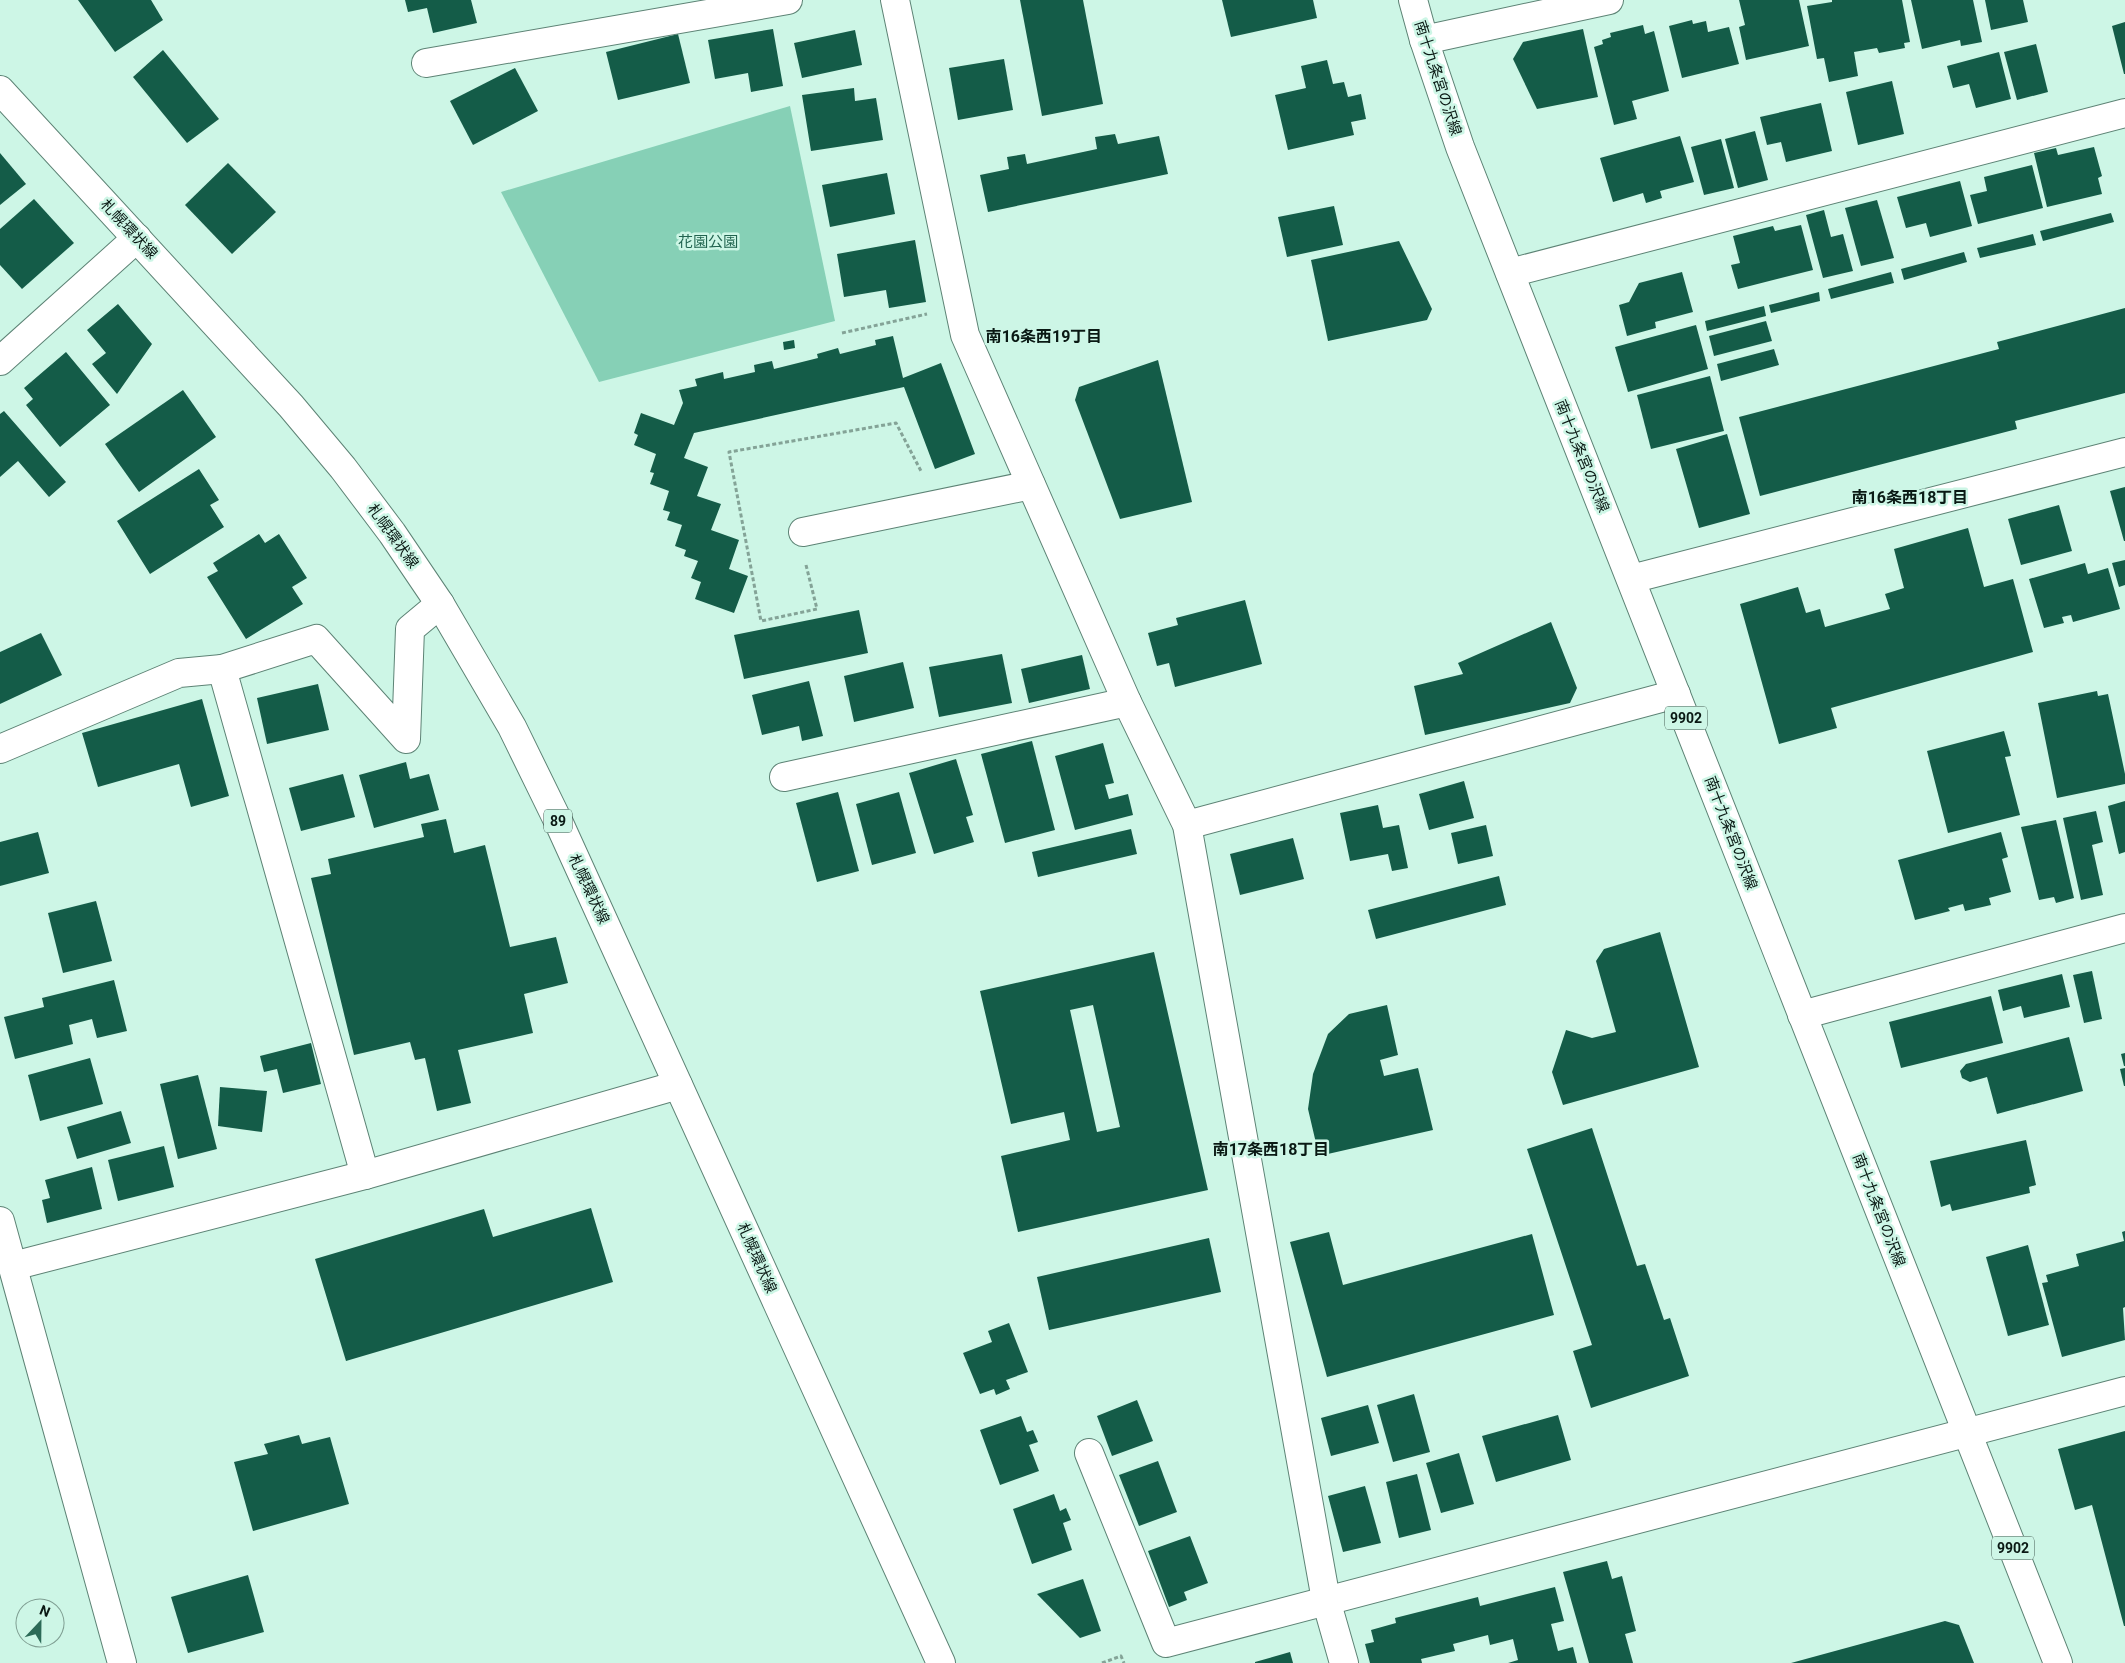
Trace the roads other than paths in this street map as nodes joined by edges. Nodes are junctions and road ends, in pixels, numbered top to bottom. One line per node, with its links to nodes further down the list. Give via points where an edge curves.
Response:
1 (788, 0): 6 (street)
2 (895, 0): 13 (street, via 965,335)
3 (1413, 0): 5 (street, 南十九条宮の沢線 / 9902)
4 (1609, 0): 5 (street)
5 (1424, 40): 10 (street, 南十九条宮の沢線 / 9902, via 1460,147)
6 (426, 63)
7 (0, 90): 9 (street, 札幌環状線 / 89)
8 (2125, 112): 10 (street)
9 (137, 238): 11 (street); 16 (street, 札幌環状線 / 89, via 291,406 392,533)
10 (1510, 273): 15 (street, 南十九条宮の沢線 / 9902)
11 (0, 361)
12 (2125, 452): 15 (street)
13 (1031, 485): 14 (street); 19 (street)
14 (803, 532)
15 (1631, 580): 18 (street, 南十九条宮の沢線 / 9902)
16 (440, 604): 17 (street, via 410,630 406,739 316,639); 25 (street, 札幌環状線 / 89, via 512,727)
17 (222, 669): 20 (street, via 179,673); 26 (street)
18 (1676, 694): 22 (street); 24 (street, 南十九条宮の沢線 / 9902)
19 (1127, 702): 21 (street); 22 (street)
20 (0, 748)
21 (784, 777)
22 (1187, 825): 32 (street)
23 (2125, 928): 24 (street)
24 (1802, 1015): 30 (street, 南十九条宮の沢線 / 9902)
25 (678, 1085): 26 (street); 34 (street, 札幌環状線 / 89)
26 (365, 1175): 28 (street)
27 (0, 1221): 28 (street)
28 (12, 1266): 33 (street)
29 (2125, 1391): 30 (street)
30 (1967, 1433): 32 (street); 36 (street, 南十九条宮の沢線 / 9902)
31 (1089, 1454): 32 (street, via 1166,1643)
32 (1326, 1600): 35 (street)
33 (122, 1663)
34 (941, 1663)
35 (1344, 1663)
36 (2058, 1663)

